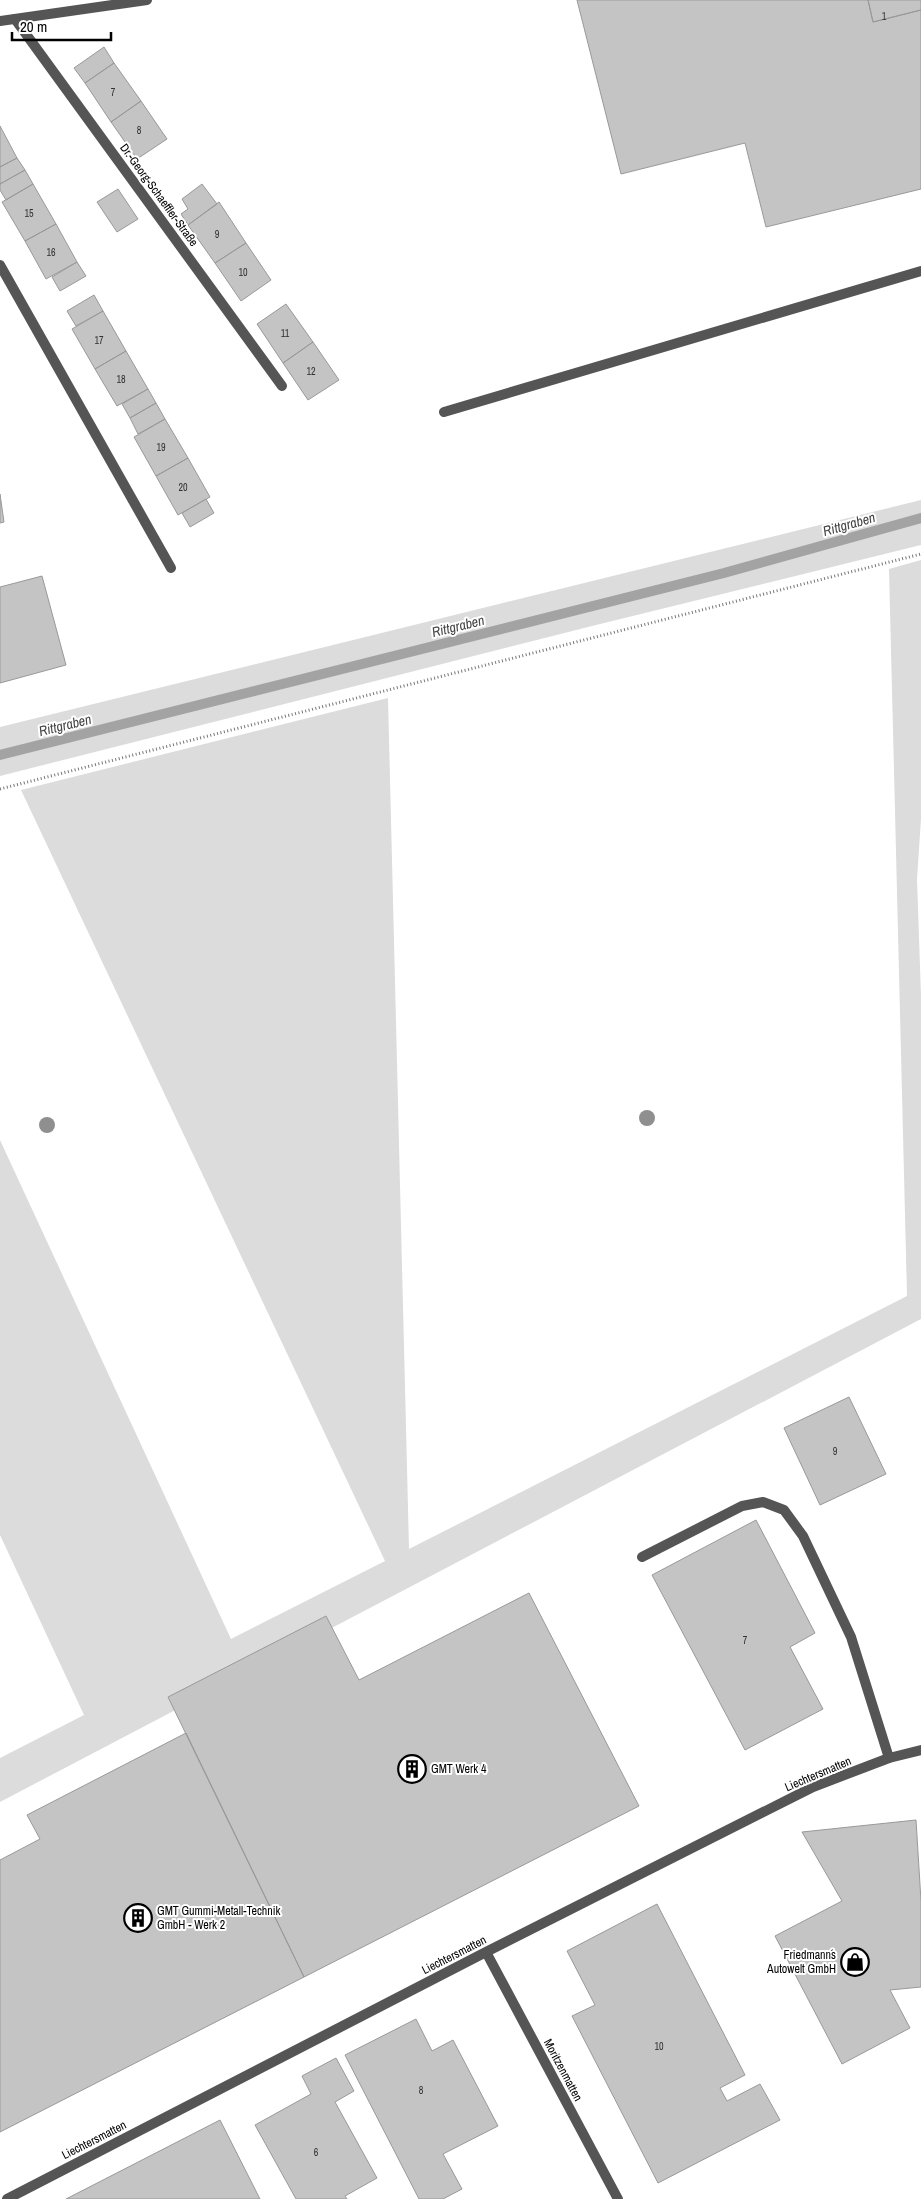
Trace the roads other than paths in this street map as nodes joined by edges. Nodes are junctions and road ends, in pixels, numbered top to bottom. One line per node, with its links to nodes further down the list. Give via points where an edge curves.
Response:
1 (148, 0): 2 (street)
2 (15, 18): 3 (street); 6 (street, Dr.-Georg-Schaeffler-Straße)
3 (0, 21)
4 (0, 265): 8 (street)
5 (921, 272): 7 (street)
6 (282, 386)
7 (444, 412)
8 (171, 568)
9 (642, 1557): 11 (street, via 742,1506 763,1502 784,1510 802,1536 851,1637)
10 (921, 1750): 11 (street, Liechtersmatten)
11 (888, 1758): 12 (street, Liechtersmatten, via 813,1787)
12 (486, 1952): 13 (street, Liechtersmatten); 14 (street, Moritzenmatten)
13 (7, 2199)
14 (618, 2199)

